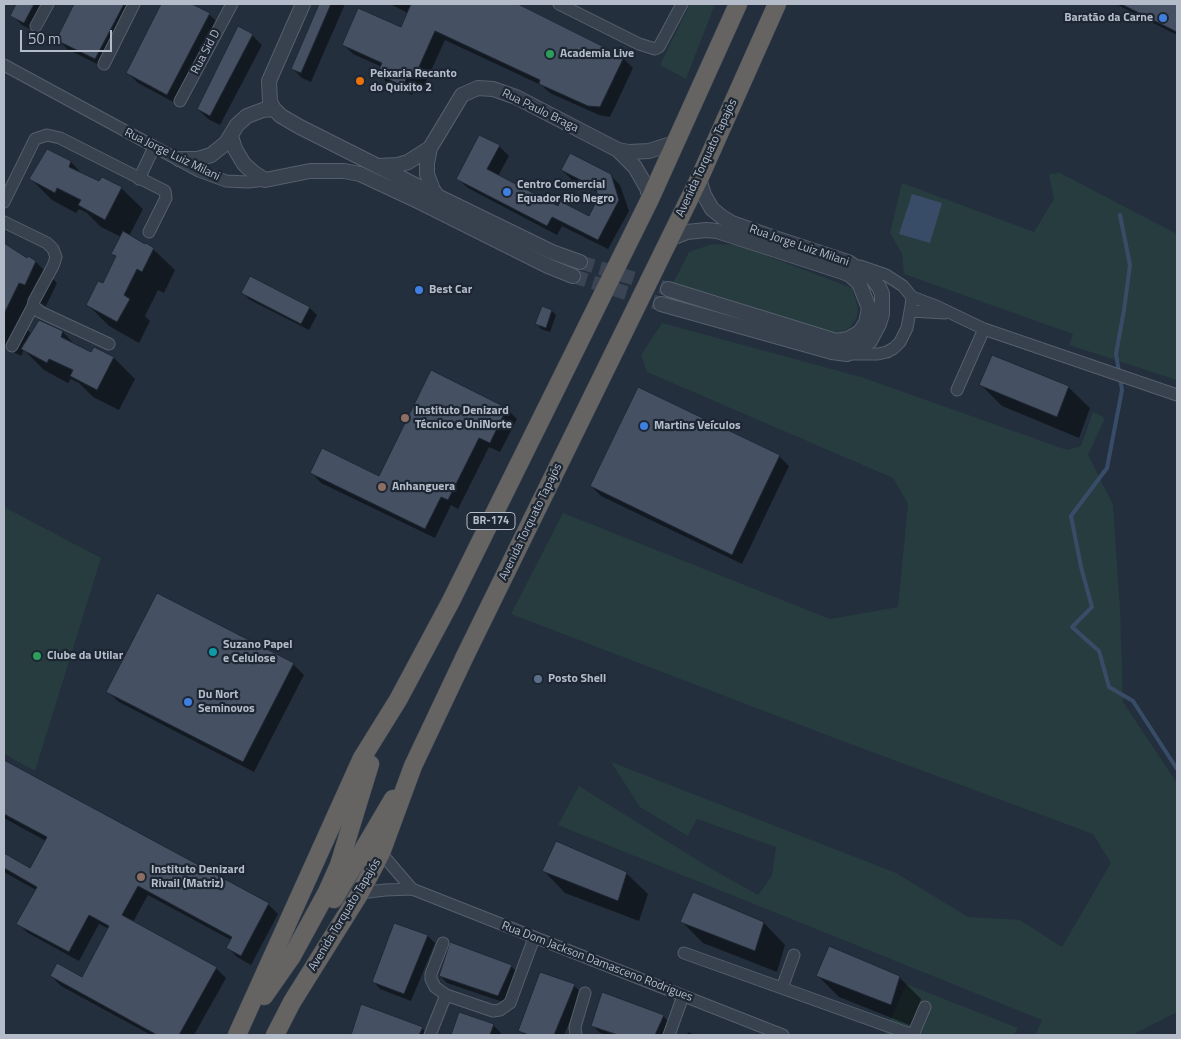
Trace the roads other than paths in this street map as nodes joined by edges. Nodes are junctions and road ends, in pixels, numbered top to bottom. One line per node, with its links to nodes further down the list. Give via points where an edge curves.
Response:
1 (48, 4): 9 (street)
2 (134, 4): 10 (street)
3 (232, 4): 12 (street, Rua Sid D)
4 (303, 4): 13 (street, via 269,81)
5 (559, 4): 6 (street, via 655,49)
6 (682, 4)
7 (738, 4): 15 (highway, BR-174)
8 (777, 4): 22 (highway, Avenida Torquato Tapajós / BR-174)
9 (36, 26)
10 (104, 64)
11 (4, 65): 16 (street, Rua Jorge Luiz Milani)
12 (180, 101)
13 (274, 109): 14 (street, via 247,116); 20 (street, via 300,128)
14 (232, 136): 19 (street, via 211,155); 23 (street, via 244,164)
15 (674, 143): 18 (street, Rua Paulo Braga, via 649,152); 25 (highway, BR-174)
16 (154, 147): 19 (street, Rua Jorge Luiz Milani); 21 (street)
17 (430, 148): 18 (street, Rua Paulo Braga, via 462,95 478,88 516,97); 20 (street, Rua Paulo Braga, via 408,162); 24 (street, Rua Paulo Braga, via 427,174)
18 (618, 150): 25 (street, Rua Paulo Braga, via 635,167)
19 (179, 159): 23 (street, Rua Jorge Luiz Milani, via 226,181)
20 (377, 166): 24 (street)
21 (139, 179): 26 (street, via 60,138 47,135 35,139); 28 (street, via 165,191 166,198)
22 (699, 179): 29 (highway, Avenida Torquato Tapajós / BR-174); 31 (street, Rua Jorge Luiz Milani, via 712,209 727,220)
23 (265, 180): 32 (street, Rua Jorge Luiz Milani, via 310,172 360,174)
24 (439, 197): 30 (street, via 552,252)
25 (650, 199): 59 (highway, BR-174, via 451,601 362,758)
26 (4, 202)
27 (4, 222): 36 (street, via 54,249 53,266)
28 (149, 232)
29 (669, 239): 33 (street, Rua Jorge Luiz Milani, via 686,232 717,231 843,272 859,283 869,308 860,332 836,341); 45 (highway, Avenida Torquato Tapajós / BR-174)
30 (580, 262)
31 (848, 262): 34 (street, via 886,275 903,286); 42 (street, Rua Jorge Luiz Milani, via 872,278 879,287 883,304 880,324 870,341)
32 (572, 276)
33 (668, 289)
34 (912, 297): 37 (street); 38 (street)
35 (661, 304): 42 (street)
36 (33, 306): 40 (street); 41 (street)
37 (910, 311): 38 (street); 42 (street, via 907,328 894,348 878,354)
38 (951, 313): 39 (street)
39 (984, 329): 43 (street); 44 (street)
40 (109, 344)
41 (12, 346)
42 (846, 354)
43 (957, 390)
44 (1177, 395)
45 (413, 766): 46 (highway, Avenida Torquato Tapajós / BR-174); 57 (highway, via 326,914)
46 (381, 853): 47 (street, Rua Dom Jackson Damasceno Rodrigues); 48 (highway, Avenida Torquato Tapajós / BR-174)
47 (412, 889): 48 (street, Rua Dom Jackson Damasceno Rodrigues); 49 (street, Rua Dom Jackson Damasceno Rodrigues)
48 (360, 893): 57 (highway, Avenida Torquato Tapajós / BR-174)
49 (534, 938): 55 (street, via 506,1007 493,1011); 56 (street, Rua Dom Jackson Damasceno Rodrigues)
50 (443, 943): 55 (street, via 431,979)
51 (684, 953): 53 (street)
52 (794, 955): 53 (street)
53 (782, 988): 65 (street)
54 (584, 993): 62 (street)
55 (446, 995): 61 (street)
56 (683, 996): 63 (street); 64 (street, Rua Dom Jackson Damasceno Rodrigues)
57 (292, 1002): 60 (highway, Avenida Torquato Tapajós / BR-174)
58 (925, 1007): 65 (street)
59 (238, 1035)
60 (275, 1035)
61 (430, 1035)
62 (576, 1035)
63 (668, 1035)
64 (782, 1035)
65 (913, 1035)

